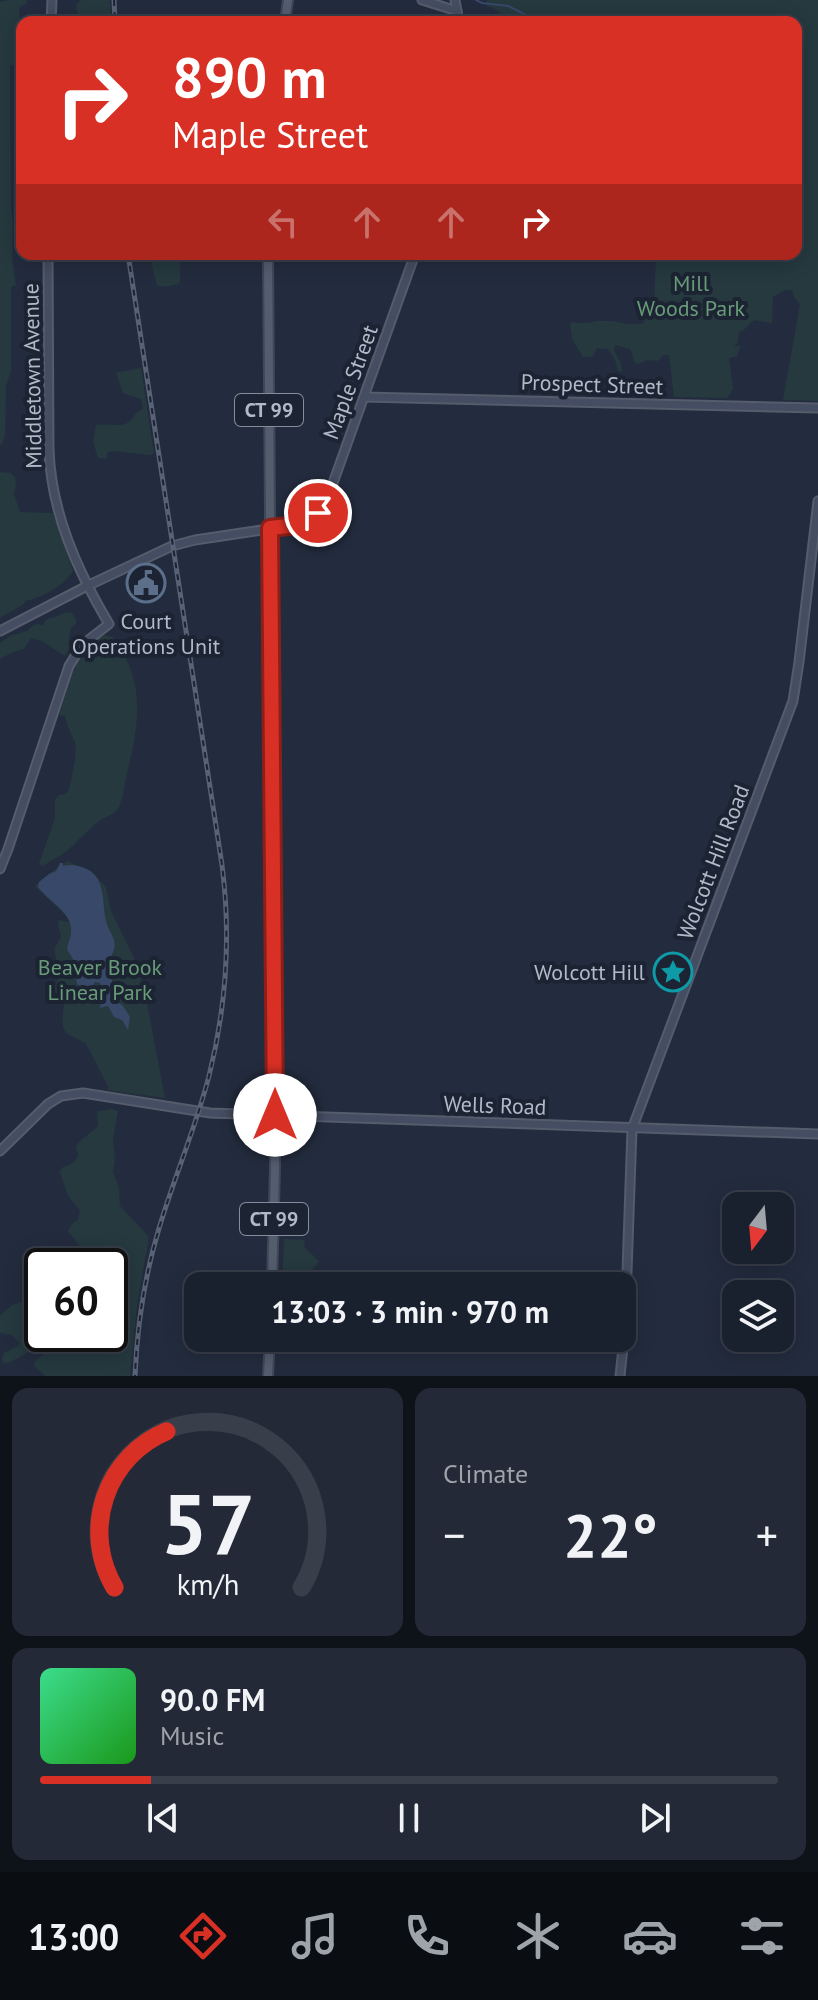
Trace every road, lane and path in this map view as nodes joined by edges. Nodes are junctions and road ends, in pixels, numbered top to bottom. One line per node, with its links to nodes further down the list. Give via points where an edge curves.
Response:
1 (422, 0): 3 (street)
2 (455, 0): 3 (street)
3 (457, 11): 4 (street)
4 (458, 16)
5 (48, 260): 12 (street, Middletown Avenue, via 51,479)
6 (268, 260): 11 (main road, CT 99)
7 (413, 260): 8 (street, Maple Street)
8 (364, 397): 9 (street, Prospect Street); 11 (street, Maple Street, via 323,507 302,524)
9 (818, 408)
10 (818, 501): 16 (street, Wolcott Hill Road, via 793,701)
11 (270, 528): 12 (street, Maple Street, via 182,543); 15 (main road, CT 99)
12 (87, 586): 13 (street, Maple Street); 14 (street, Middletown Avenue, via 109,624 73,657)
13 (0, 631)
14 (0, 869)
15 (275, 1115): 16 (street, Wells Road); 18 (street, Wells Road, via 210,1113 101,1094 68,1094 48,1104); 19 (main road, CT 99)
16 (632, 1129): 17 (street, Wells Road); 22 (street, Wolcott Hill Road)
17 (818, 1134)
18 (0, 1151)
19 (272, 1272)
20 (269, 1352): 21 (main road)
21 (268, 1376)
22 (620, 1376)

